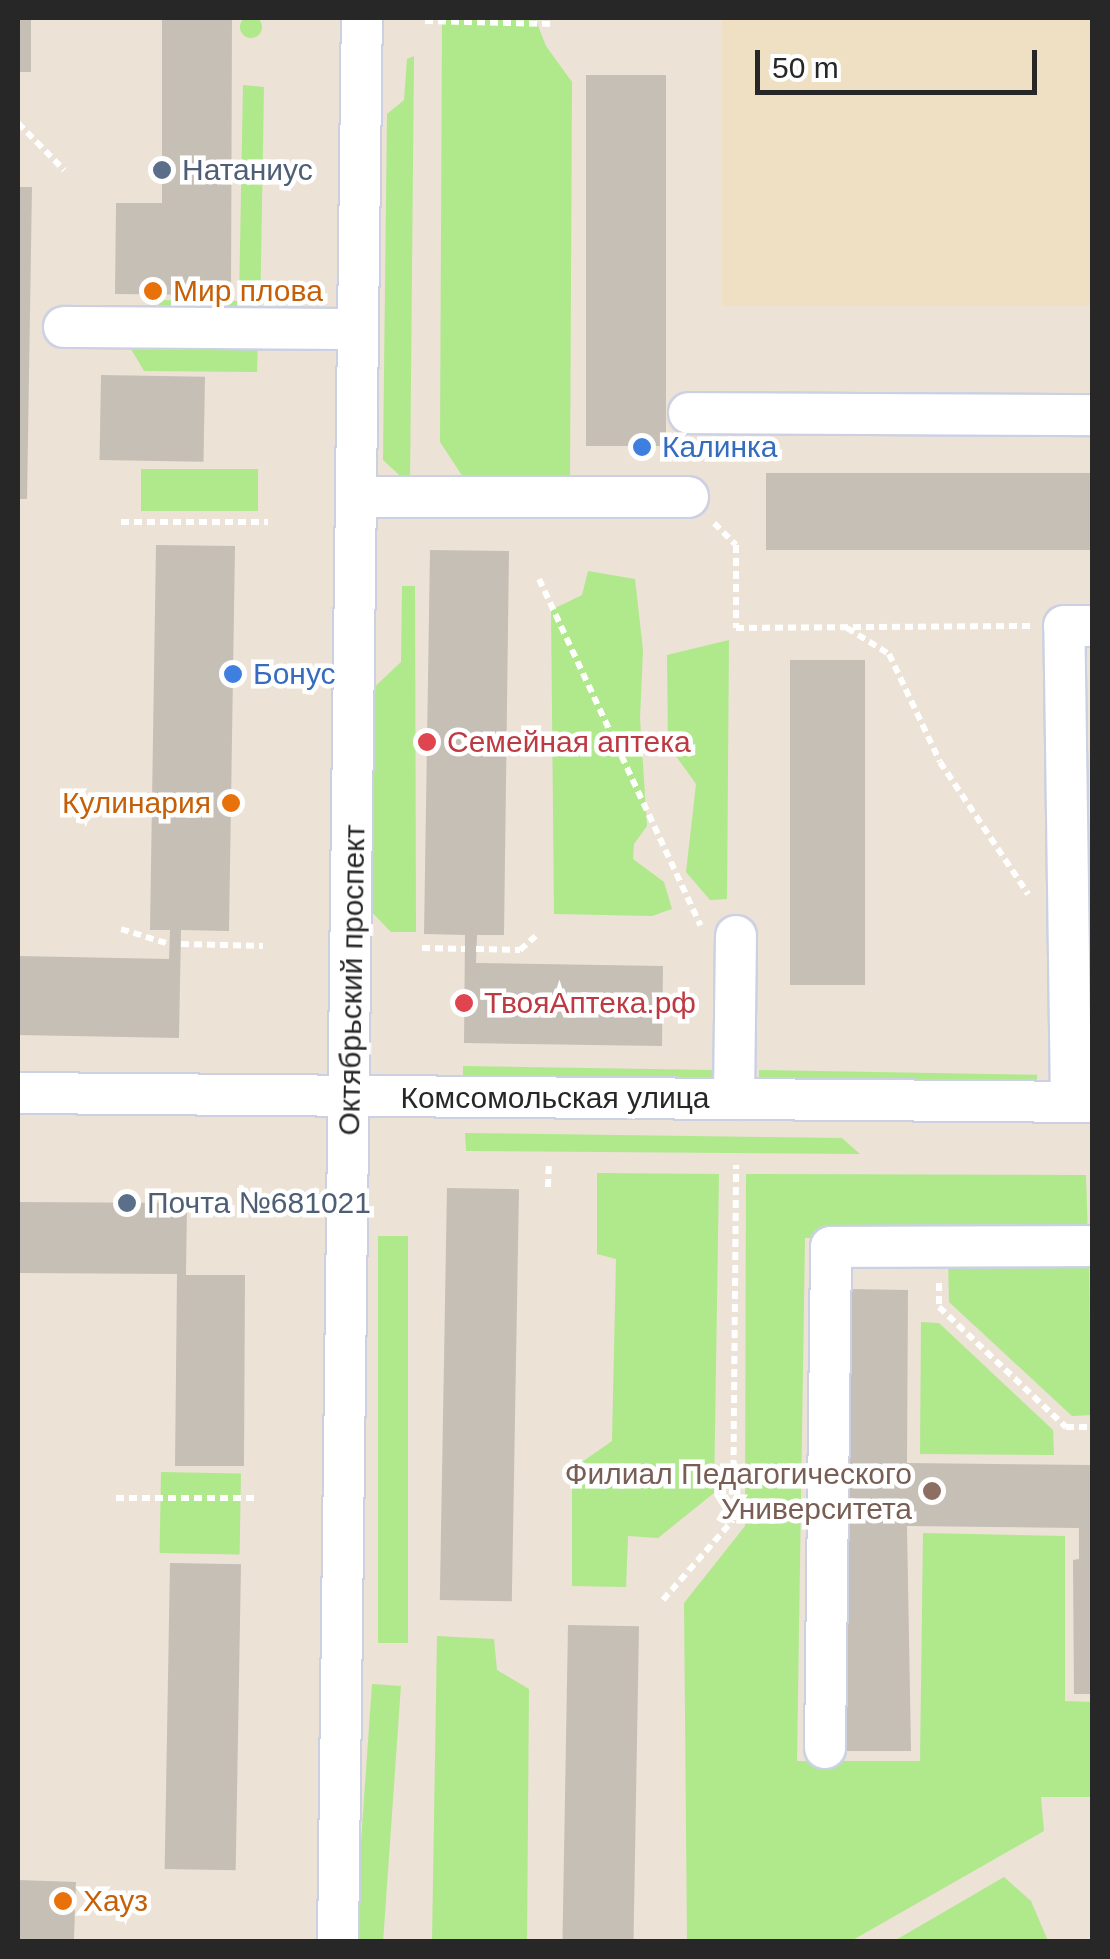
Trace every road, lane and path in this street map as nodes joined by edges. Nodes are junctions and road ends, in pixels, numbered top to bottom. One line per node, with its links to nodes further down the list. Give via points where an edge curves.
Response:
1 (362, 18): 7 (street, Октябрьский проспект)
2 (425, 21): 3 (path)
3 (553, 24)
4 (18, 123): 5 (path)
5 (64, 170)
6 (64, 327): 7 (street)
7 (358, 329): 10 (street, Октябрьский проспект)
8 (689, 413): 9 (street)
9 (1092, 416)
10 (357, 498): 11 (street); 28 (street, Октябрьский проспект)
11 (688, 498): 16 (path, via 736,545 736,628)
12 (122, 522): 13 (path)
13 (268, 522)
14 (539, 579): 19 (path)
15 (1078, 626): 16 (path); 26 (street)
16 (846, 627): 26 (path, via 889,654 940,762)
17 (121, 929): 20 (path)
18 (538, 934): 25 (path, via 520,950)
19 (720, 936): 29 (street)
20 (170, 944)
21 (181, 944): 22 (path)
22 (263, 946)
23 (422, 948): 24 (path)
24 (465, 949)
25 (476, 950)
26 (1069, 955): 30 (street)
27 (18, 1094): 28 (street, Комсомольская улица)
28 (351, 1096): 29 (street, Комсомольская улица); 41 (street, Октябрьский проспект)
29 (734, 1099): 30 (street, Комсомольская улица)
30 (1082, 1102)
31 (549, 1163): 33 (path)
32 (736, 1165): 39 (path, via 733,1520)
33 (548, 1187)
34 (1092, 1246): 40 (street, via 831,1247)
35 (939, 1307): 36 (path, via 1066,1427)
36 (1092, 1427)
37 (116, 1498): 38 (path)
38 (259, 1498)
39 (663, 1600)
40 (825, 1748)
41 (338, 1942)

